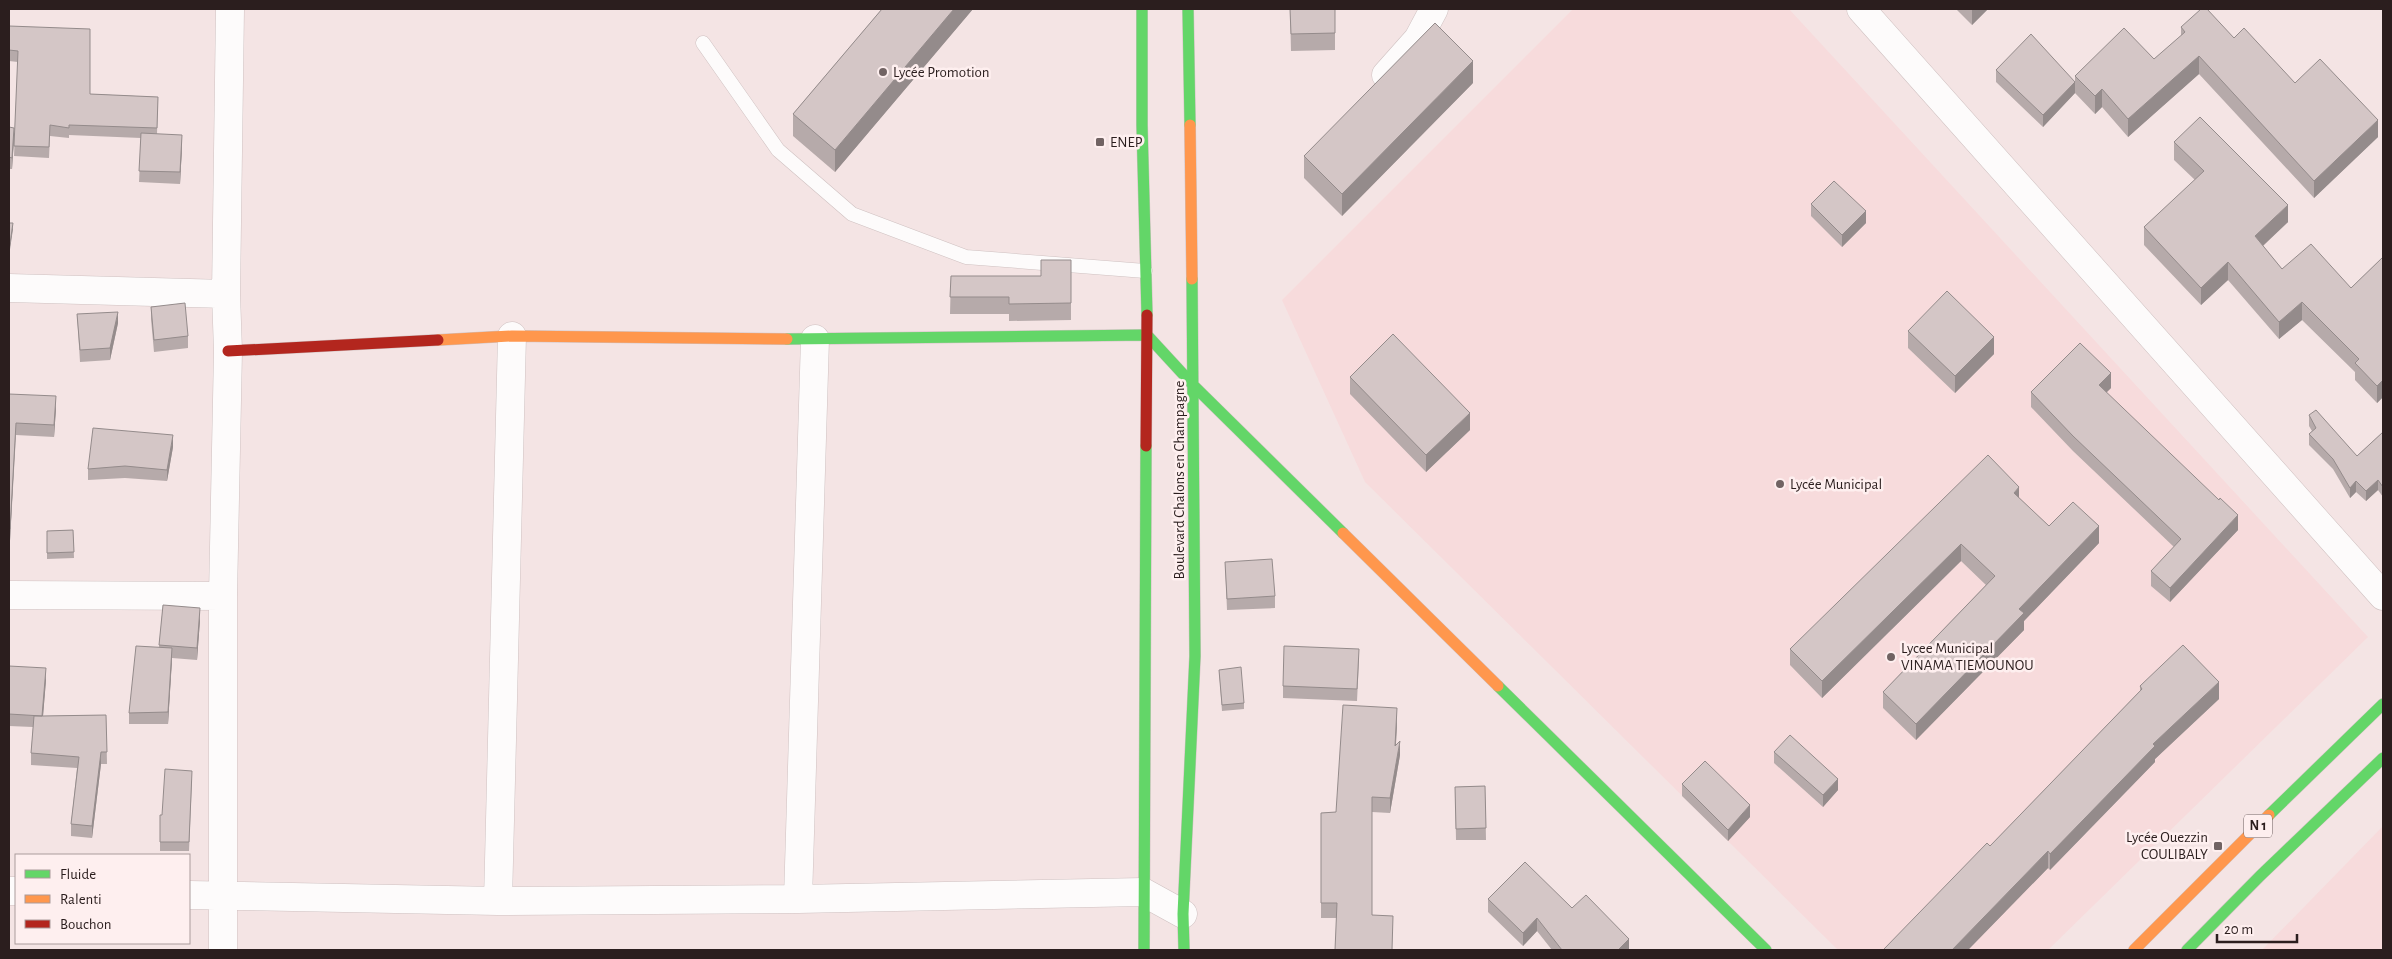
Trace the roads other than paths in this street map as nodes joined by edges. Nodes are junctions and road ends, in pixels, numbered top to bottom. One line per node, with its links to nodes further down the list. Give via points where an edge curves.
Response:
1 (230, 9): 10 (street)
2 (1142, 9): 8 (main road)
3 (1188, 9): 15 (main road, Boulevard Chalons en Champagne)
4 (1434, 9): 7 (street, via 1418,39)
5 (1861, 9): 18 (street)
6 (703, 43): 8 (lane, via 778,150 852,214 966,257)
7 (1386, 75)
8 (1145, 271): 11 (main road)
9 (9, 288): 10 (street)
10 (226, 294): 14 (street)
11 (1147, 335): 13 (main road); 15 (main road); 21 (main road)
12 (512, 336): 13 (main road); 14 (main road); 25 (street)
13 (815, 339): 24 (street)
14 (228, 351): 17 (street)
15 (1194, 386): 26 (main road, Boulevard Chalons en Champagne, via 1195,656); 30 (main road)
16 (9, 595): 17 (street)
17 (223, 596): 23 (street)
18 (2383, 596)
19 (2383, 704): 31 (main road, N 1)
20 (2383, 758): 32 (main road, N 1)
21 (1143, 892): 24 (street); 26 (street); 28 (main road)
22 (190, 895): 23 (street)
23 (221, 895): 25 (street); 27 (street)
24 (798, 898): 25 (street)
25 (498, 901)
26 (1183, 914): 29 (main road, Boulevard Chalons en Champagne)
27 (222, 950)
28 (1144, 950)
29 (1184, 950)
30 (1766, 950)
31 (2134, 950)
32 (2187, 950)

